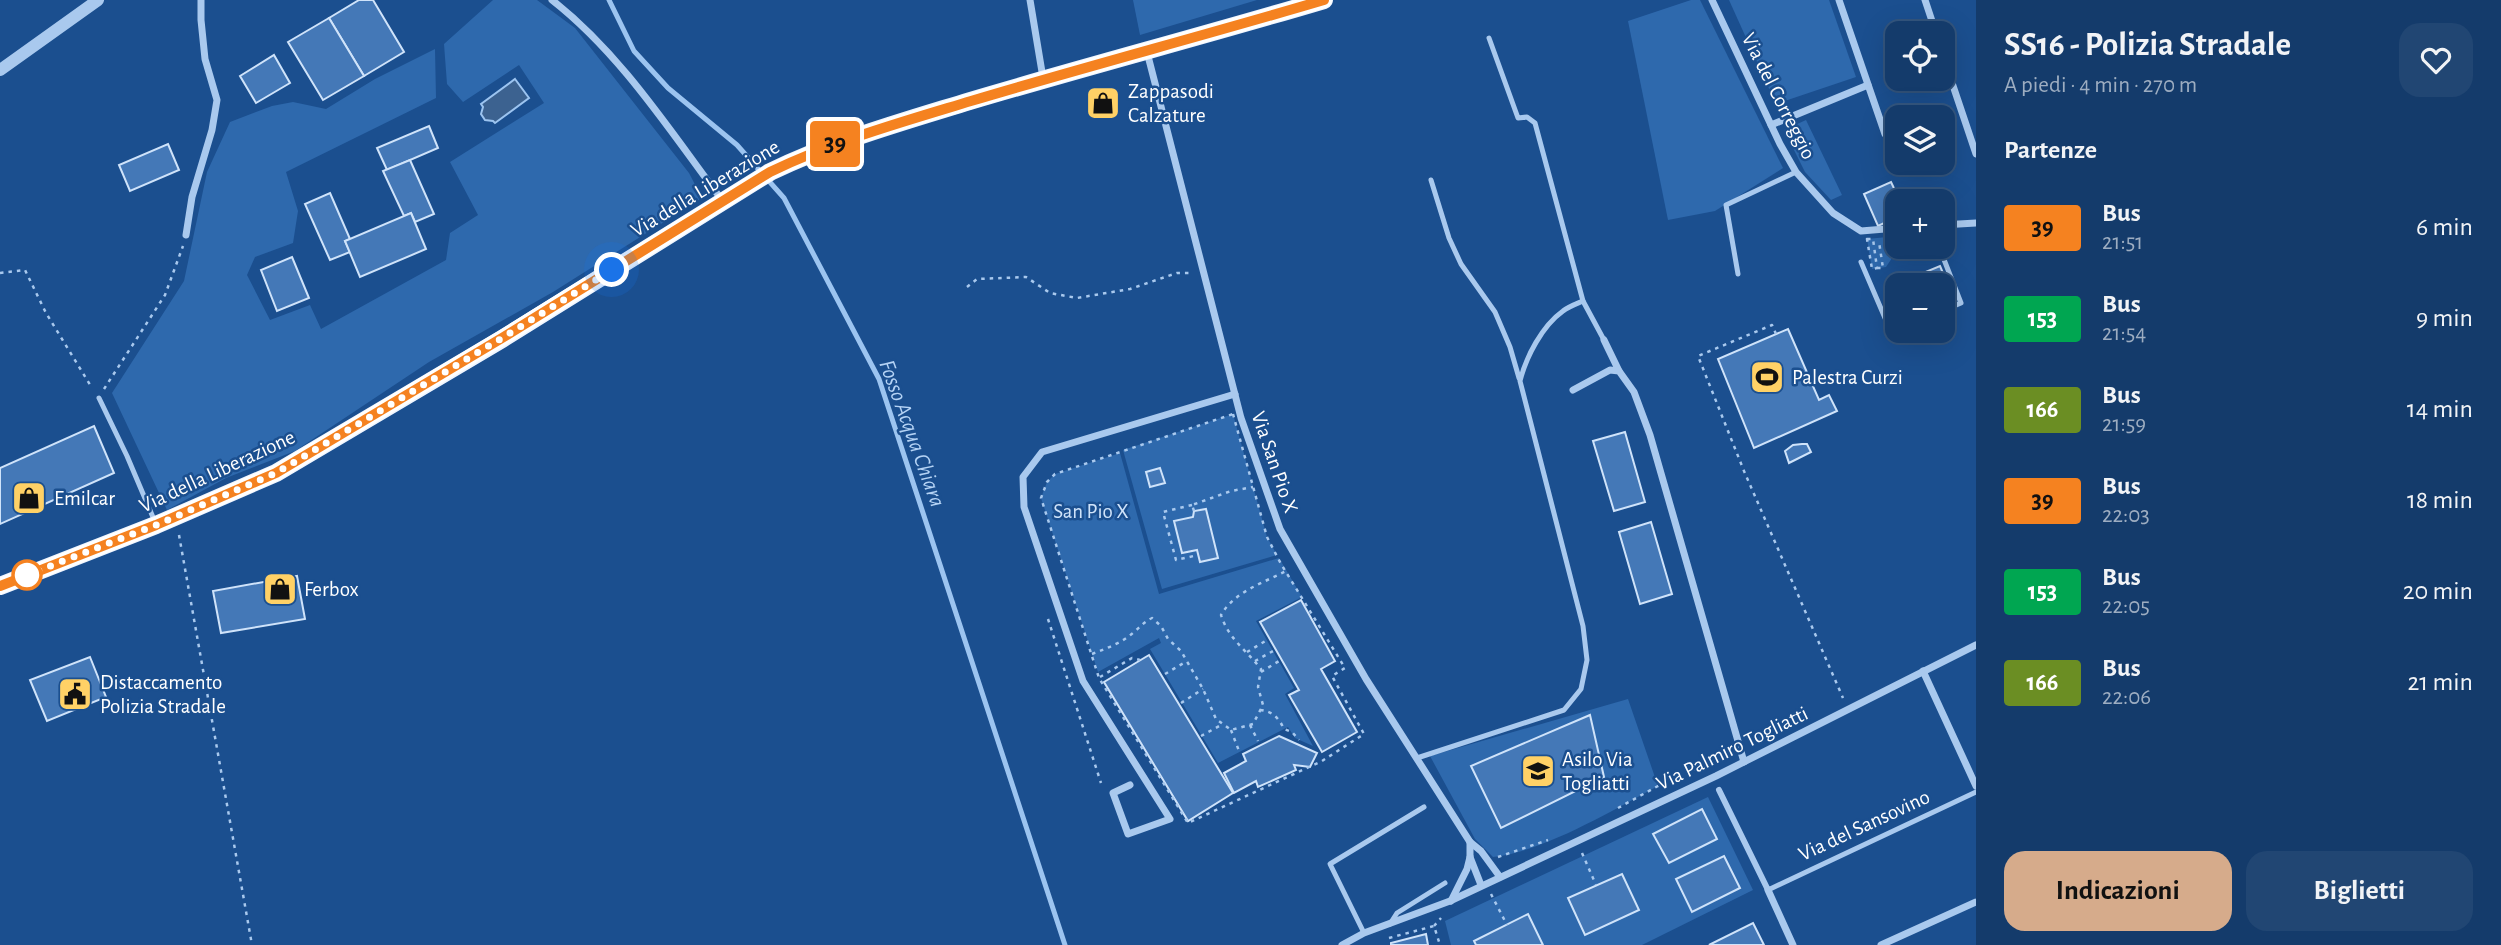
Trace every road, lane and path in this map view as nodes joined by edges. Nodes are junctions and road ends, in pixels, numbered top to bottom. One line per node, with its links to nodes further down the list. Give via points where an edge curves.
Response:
1 (98, 0): 12 (street)
2 (201, 0): 25 (street, via 205,59 217,100)
3 (552, 0): 21 (street, via 574,17 633,82)
4 (1030, 0): 13 (street)
5 (1324, 0): 11 (main road, Via della Liberazione)
6 (1712, 0): 16 (street, Via del Correggio)
7 (1839, 0): 14 (street)
8 (1925, 0): 9 (street)
9 (1932, 21)
10 (1489, 38): 37 (lane, via 1518,118 1527,117 1535,124)
11 (1147, 52): 13 (main road, Via della Liberazione); 34 (street, Via San Pio X)
12 (0, 70)
13 (1043, 79): 21 (main road, Via della Liberazione, via 812,152)
14 (1868, 85): 16 (street); 17 (street)
15 (1955, 91): 18 (street)
16 (1771, 125): 19 (street, Via del Correggio)
17 (1885, 134)
18 (1976, 154)
19 (1797, 172): 24 (street, Via del Correggio, via 1833,213 1861,230); 33 (lane, via 1726,205)
20 (1431, 180): 43 (lane, via 1449,238 1461,264 1495,312)
21 (722, 201): 50 (main road, Via della Liberazione, via 276,473)
22 (1976, 223): 23 (street)
23 (1955, 224)
24 (1885, 229)
25 (186, 234): 46 (path, via 165,295)
26 (1873, 239): 27 (path, via 1879,238); 28 (path, via 1867,239); 29 (path)
27 (1881, 253): 29 (path); 31 (path, via 1883,268)
28 (1870, 254): 29 (path); 31 (path, via 1872,269)
29 (1875, 254): 31 (path)
30 (1861, 262): 39 (lane)
31 (1877, 268)
32 (0, 273): 46 (path, via 25,270)
33 (1738, 274)
34 (1205, 278): 35 (path, via 1177,273 1130,289 1077,298 1050,293 1026,277 977,279); 45 (street, Via San Pio X)
35 (967, 287)
36 (1955, 288): 38 (lane, via 1961,303)
37 (1583, 301): 41 (lane); 43 (lane, via 1562,312 1536,341)
38 (1955, 306)
39 (1885, 318)
40 (1776, 334): 69 (path, via 1772,325 1698,356)
41 (1604, 340): 42 (street)
42 (1619, 371): 44 (street, via 1610,370); 80 (street, via 1634,392 1650,435)
43 (1520, 381): 79 (lane, via 1583,626 1587,660 1581,689 1564,710)
44 (1573, 390)
45 (1235, 394): 79 (street, Via San Pio X, via 1280,529); 81 (street, via 1042,452 1023,477 1024,507 1083,681 1170,818 1128,834 1113,793)
46 (99, 398): 51 (lane)
47 (1253, 487): 48 (path); 53 (path, via 1267,537); 59 (path, via 1233,414 1055,474 1046,482 1041,498)
48 (1192, 505): 49 (path); 52 (path, via 1163,512 1176,560)
49 (1194, 511)
50 (175, 516): 51 (main road, Via della Liberazione); 105 (path)
51 (156, 525): 54 (main road, Via della Liberazione)
52 (1198, 555)
53 (1286, 571): 58 (path, via 1237,596 1221,615 1225,628); 67 (path, via 1345,668 1332,676 1364,734 1322,761 1188,823)
54 (0, 586)
55 (1267, 640): 58 (path)
56 (1976, 645): 64 (street, Via Palmiro Togliatti)
57 (1273, 651): 63 (path)
58 (1247, 652): 63 (path)
59 (1093, 654): 61 (path, via 1113,646 1152,618); 67 (path)
60 (1140, 660): 67 (path, via 1132,658)
61 (1187, 661): 66 (path); 68 (path)
62 (1279, 661): 65 (path)
63 (1255, 662): 65 (path)
64 (1923, 671): 80 (street, Via Palmiro Togliatti); 83 (street)
65 (1260, 673): 71 (path)
66 (1164, 674)
67 (1099, 678)
68 (1203, 689): 70 (path); 72 (path, via 1216,719)
69 (1843, 699)
70 (1181, 703)
71 (1260, 710): 73 (path); 76 (path, via 1280,720)
72 (1223, 724): 74 (path); 75 (path)
73 (1250, 725): 74 (path); 77 (path)
74 (1231, 730): 78 (path)
75 (1201, 736)
76 (1299, 740)
77 (1258, 741)
78 (1239, 751)
79 (1417, 758): 89 (street, Via San Pio X)
80 (1744, 762): 93 (street, Via Palmiro Togliatti)
81 (1130, 785)
82 (1658, 786): 87 (path)
83 (1976, 786)
84 (1719, 790): 97 (street)
85 (1976, 792): 97 (lane, Via del Sansovino)
86 (1424, 807): 103 (lane, via 1330,864)
87 (1608, 813)
88 (1551, 839): 92 (path)
89 (1470, 842): 91 (street); 93 (street, Via San Pio X)
90 (1582, 852): 95 (path)
91 (1470, 857): 96 (street); 99 (street)
92 (1493, 858)
93 (1500, 877): 96 (street)
94 (1445, 884): 101 (lane, via 1396,913)
95 (1596, 885)
96 (1481, 886): 99 (street)
97 (1768, 890): 108 (street)
98 (1491, 894): 102 (path)
99 (1450, 901): 101 (street)
100 (1976, 902): 109 (street)
101 (1390, 924): 103 (street)
102 (1507, 925)
103 (1364, 933): 106 (street)
104 (1380, 940): 107 (path, via 1434,926)
105 (252, 945)
106 (1342, 945)
107 (1440, 945)
108 (1793, 945)
109 (1881, 945)

